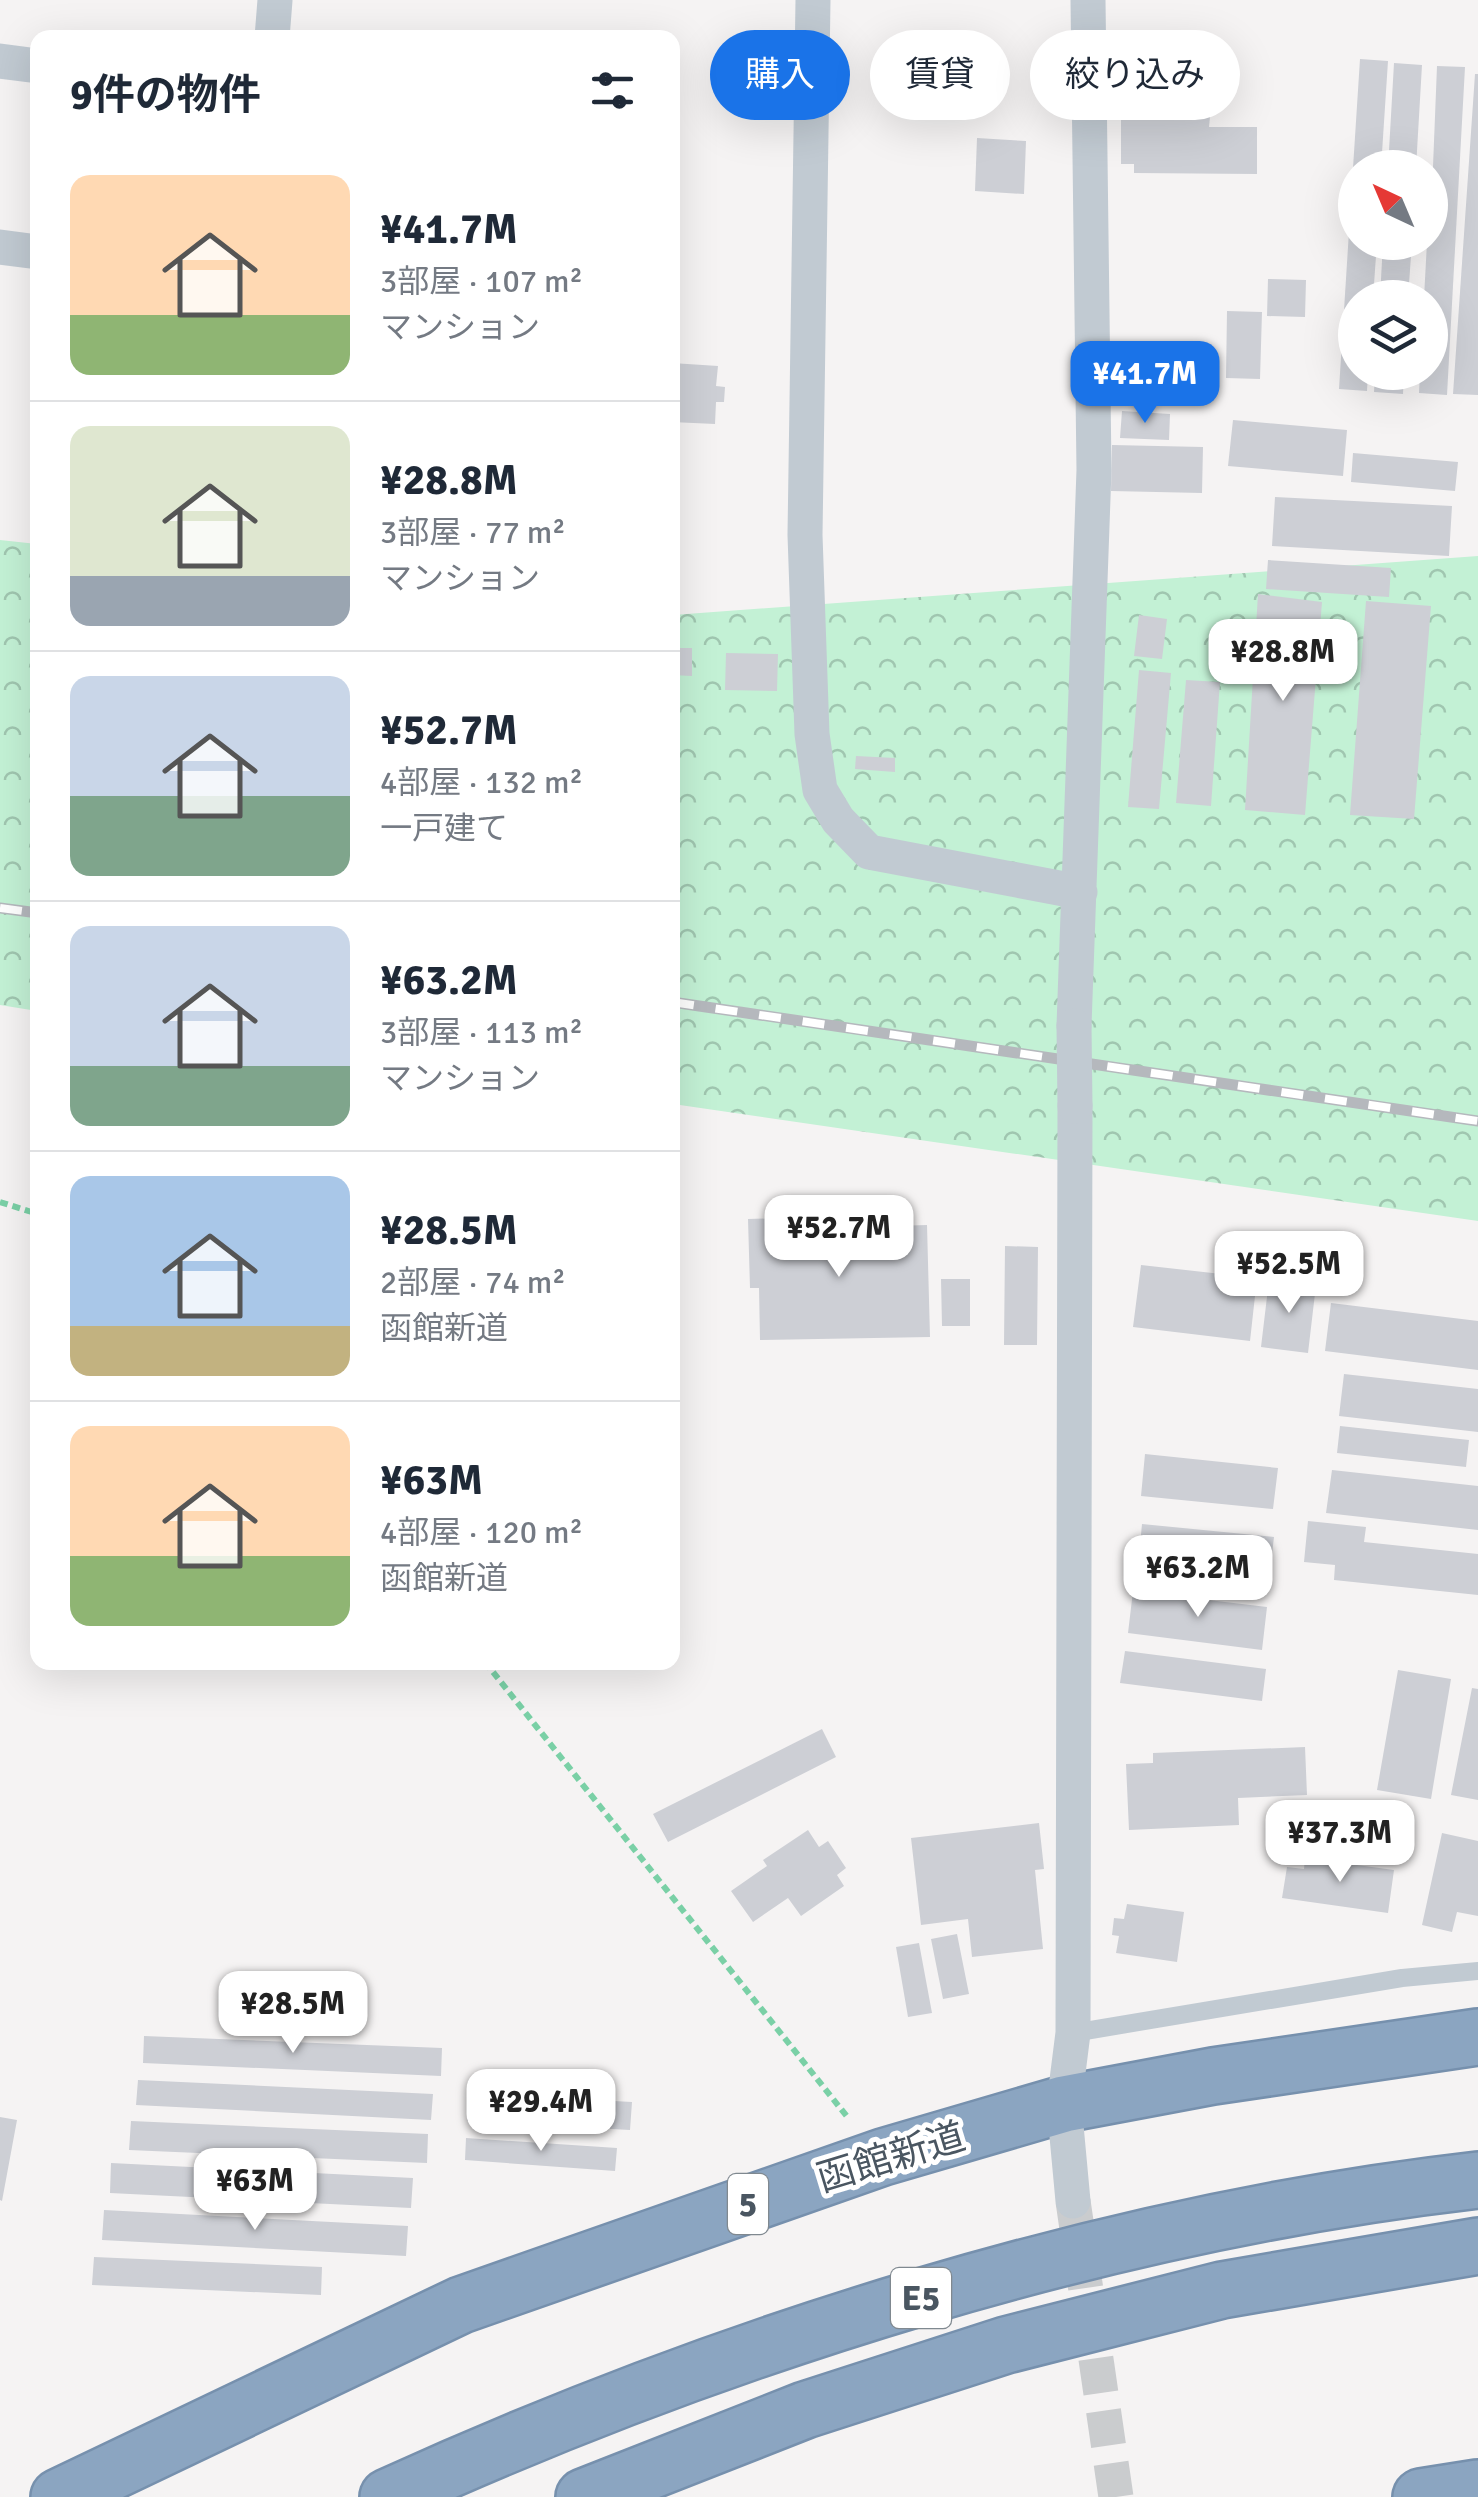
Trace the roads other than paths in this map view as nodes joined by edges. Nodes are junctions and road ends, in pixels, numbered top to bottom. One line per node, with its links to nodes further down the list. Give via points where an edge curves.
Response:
1 (275, 0): 4 (street)
2 (813, 0): 9 (street, via 805,535 820,790 869,852)
3 (1088, 0): 9 (street, via 1094,470)
4 (273, 30)
5 (0, 61): 6 (street)
6 (30, 65)
7 (0, 247): 8 (street)
8 (30, 251)
9 (1080, 892): 11 (street, bridge, via 1074,1026)
10 (1478, 1971): 11 (lane)
11 (1073, 2033): 13 (street)
12 (1478, 2037): 13 (highway, 函館新道 / 5)
13 (1064, 2104): 15 (street); 18 (highway, 函館新道 / 5, via 883,2157 460,2306)
14 (1478, 2180): 19 (highway, E5, via 1210,2224 990,2277 781,2341 501,2445)
15 (1073, 2202)
16 (1478, 2246): 20 (highway, E5, via 1222,2290 1006,2345 805,2410)
17 (1478, 2488): 21 (highway)
18 (59, 2497)
19 (388, 2497)
20 (584, 2497)
21 (1421, 2497)

